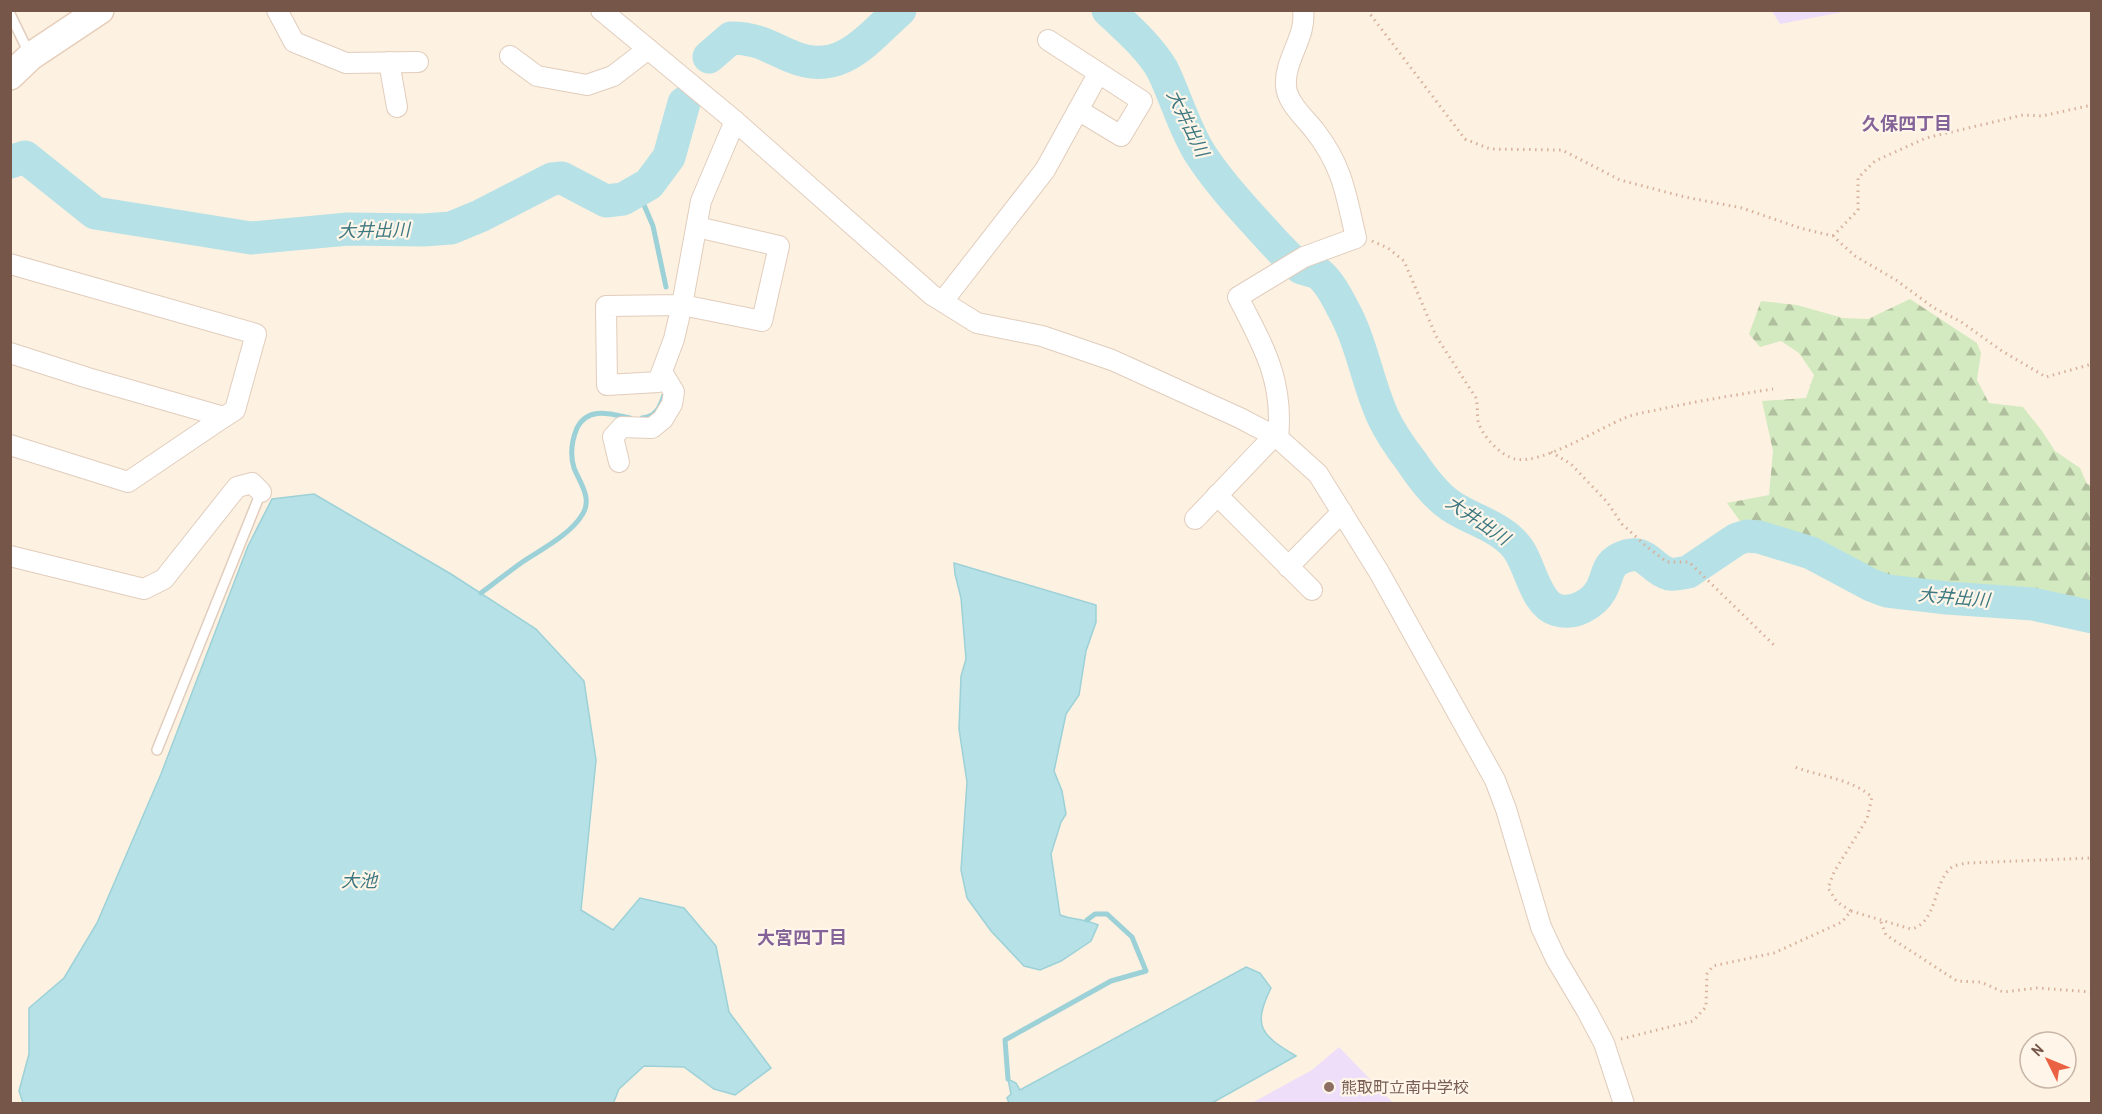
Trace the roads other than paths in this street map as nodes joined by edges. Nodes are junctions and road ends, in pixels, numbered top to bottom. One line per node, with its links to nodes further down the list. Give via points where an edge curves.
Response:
1 (100, 10): 8 (street)
2 (277, 10): 10 (street, via 294,42 346,63)
3 (601, 10): 7 (street)
4 (1303, 10): 24 (street, via 1285,87 1340,172 1356,237 1304,257 1238,297 1266,352 1277,386 1280,413)
5 (10, 14): 8 (lane)
6 (1048, 40): 12 (street)
7 (648, 49): 9 (street, via 613,76 587,85 537,76); 16 (street)
8 (31, 56): 13 (street)
9 (510, 56)
10 (389, 62): 11 (street); 14 (street)
11 (418, 62)
12 (1098, 74): 15 (street); 15 (street, via 1142,101 1121,136)
13 (10, 76)
14 (397, 107)
15 (1078, 110): 19 (street, via 1045,170)
16 (735, 121): 17 (street, via 701,201); 19 (street)
17 (697, 227): 20 (street); 20 (street, via 779,246 762,321)
18 (10, 264): 23 (street, via 256,334 235,410)
19 (943, 301): 24 (street, via 977,323 1042,336 1112,360)
20 (682, 305): 22 (street); 22 (street, via 606,306 607,385 658,382)
21 (10, 353): 23 (street)
22 (662, 372): 26 (street, via 674,392 672,404 652,428 622,428 613,437)
23 (224, 417): 25 (street, via 128,482)
24 (1276, 437): 28 (street); 29 (street, via 1318,474)
25 (10, 445)
26 (619, 462)
27 (261, 492): 31 (street, via 252,483 237,487 164,579 144,589); 34 (lane)
28 (1217, 495): 30 (street); 32 (street)
29 (1342, 512): 32 (street); 35 (street, via 1495,780 1541,927 1604,1043)
30 (1194, 519)
31 (10, 556)
32 (1288, 567): 33 (street)
33 (1311, 590)
34 (157, 750)
35 (1624, 1104)

